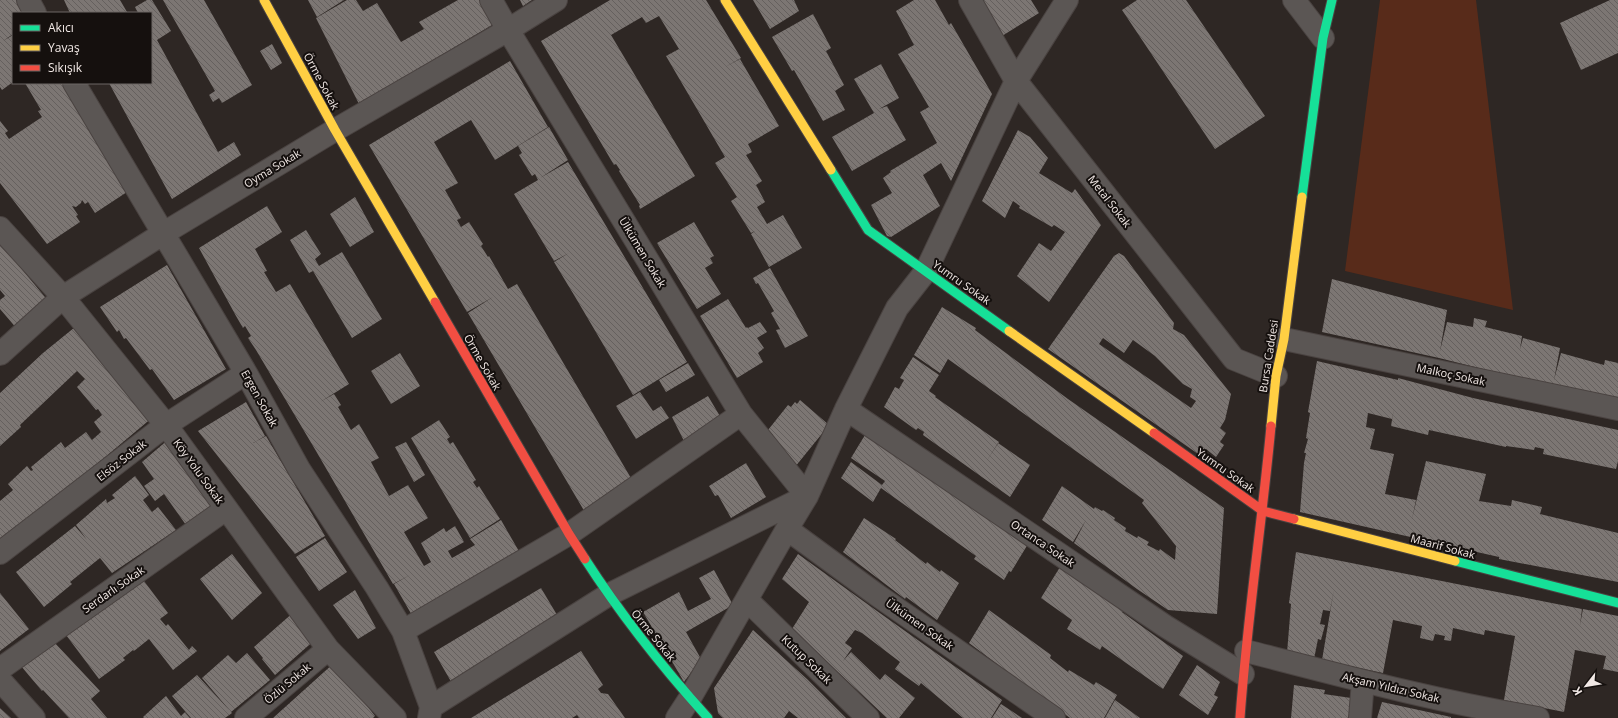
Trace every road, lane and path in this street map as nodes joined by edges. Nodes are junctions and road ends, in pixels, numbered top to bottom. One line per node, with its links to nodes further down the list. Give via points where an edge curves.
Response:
1 (28, 0): 10 (street)
2 (264, 0): 15 (main road, Örme Sokak)
3 (491, 0): 11 (street, Ülkümen Sokak)
4 (556, 0): 11 (street, Oyma Sokak)
5 (725, 0): 18 (main road, Yumru Sokak, via 868,230)
6 (970, 0): 13 (street, Metal Sokak)
7 (1067, 0): 13 (street)
8 (1294, 0): 12 (street)
9 (1332, 0): 12 (main road, Bursa Caddesi)
10 (34, 12)
11 (508, 30): 15 (street, Oyma Sokak); 26 (street, Ülkümen Sokak)
12 (1323, 38): 20 (main road, Bursa Caddesi)
13 (1016, 81): 18 (street); 23 (street, Metal Sokak, via 1234,359)
14 (75, 84): 17 (street, Ergen Sokak)
15 (335, 130): 17 (street, Oyma Sokak); 32 (main road, Örme Sokak)
16 (0, 228): 19 (street, Köy Yolu Sokak)
17 (164, 233): 19 (street, Oyma Sokak); 22 (street, Ergen Sokak)
18 (926, 271): 24 (street, via 897,308); 30 (main road, Yumru Sokak)
19 (63, 297): 21 (street, Oyma Sokak); 27 (street, Köy Yolu Sokak)
20 (1284, 339): 23 (main road, Bursa Caddesi); 25 (street, Malkoç Sokak)
21 (0, 354)
22 (246, 373): 27 (street, Elsöz Sokak); 37 (street, Ergen Sokak, via 299,469)
23 (1276, 376): 30 (main road, Bursa Caddesi)
24 (846, 409): 28 (street); 41 (street, Ortanca Sokak, via 1165,626)
25 (1618, 409)
26 (741, 414): 28 (street, Ülkümen Sokak); 32 (street)
27 (166, 425): 29 (street, Köy Yolu Sokak); 33 (street, Elsöz Sokak)
28 (807, 496): 31 (street); 34 (street)
29 (226, 509): 38 (street, Köy Yolu Sokak); 40 (street, Serdarlı Sokak)
30 (1263, 511): 36 (main road, Maarif Sokak); 39 (main road, Bursa Caddesi)
31 (787, 529): 35 (street); 53 (street, Ülkümen Sokak)
32 (569, 534): 34 (main road, Örme Sokak); 37 (street)
33 (0, 553)
34 (608, 595): 44 (main road, Örme Sokak); 45 (street)
35 (747, 600): 44 (street); 52 (street, Kutup Sokak)
36 (1618, 603)
37 (403, 631): 45 (street, Ergen Sokak)
38 (328, 649): 47 (street, Köy Yolu Sokak); 49 (street, Özlü Sokak)
39 (1246, 651): 41 (main road, Bursa Caddesi); 43 (street, Akşam Yıldızı Sokak)
40 (0, 669)
41 (1243, 674): 54 (main road, Bursa Caddesi)
42 (0, 680): 48 (street)
43 (1363, 681): 46 (street, Akşam Yıldızı Sokak); 55 (street)
44 (690, 698): 50 (street); 51 (main road, Örme Sokak)
45 (430, 712)
46 (1486, 714): 56 (street, Akşam Yıldızı Sokak)
47 (387, 715)
48 (34, 718)
49 (246, 718)
50 (677, 718)
51 (708, 718)
52 (868, 718)
53 (1054, 718)
54 (1240, 718)
55 (1360, 718)
56 (1538, 718)

